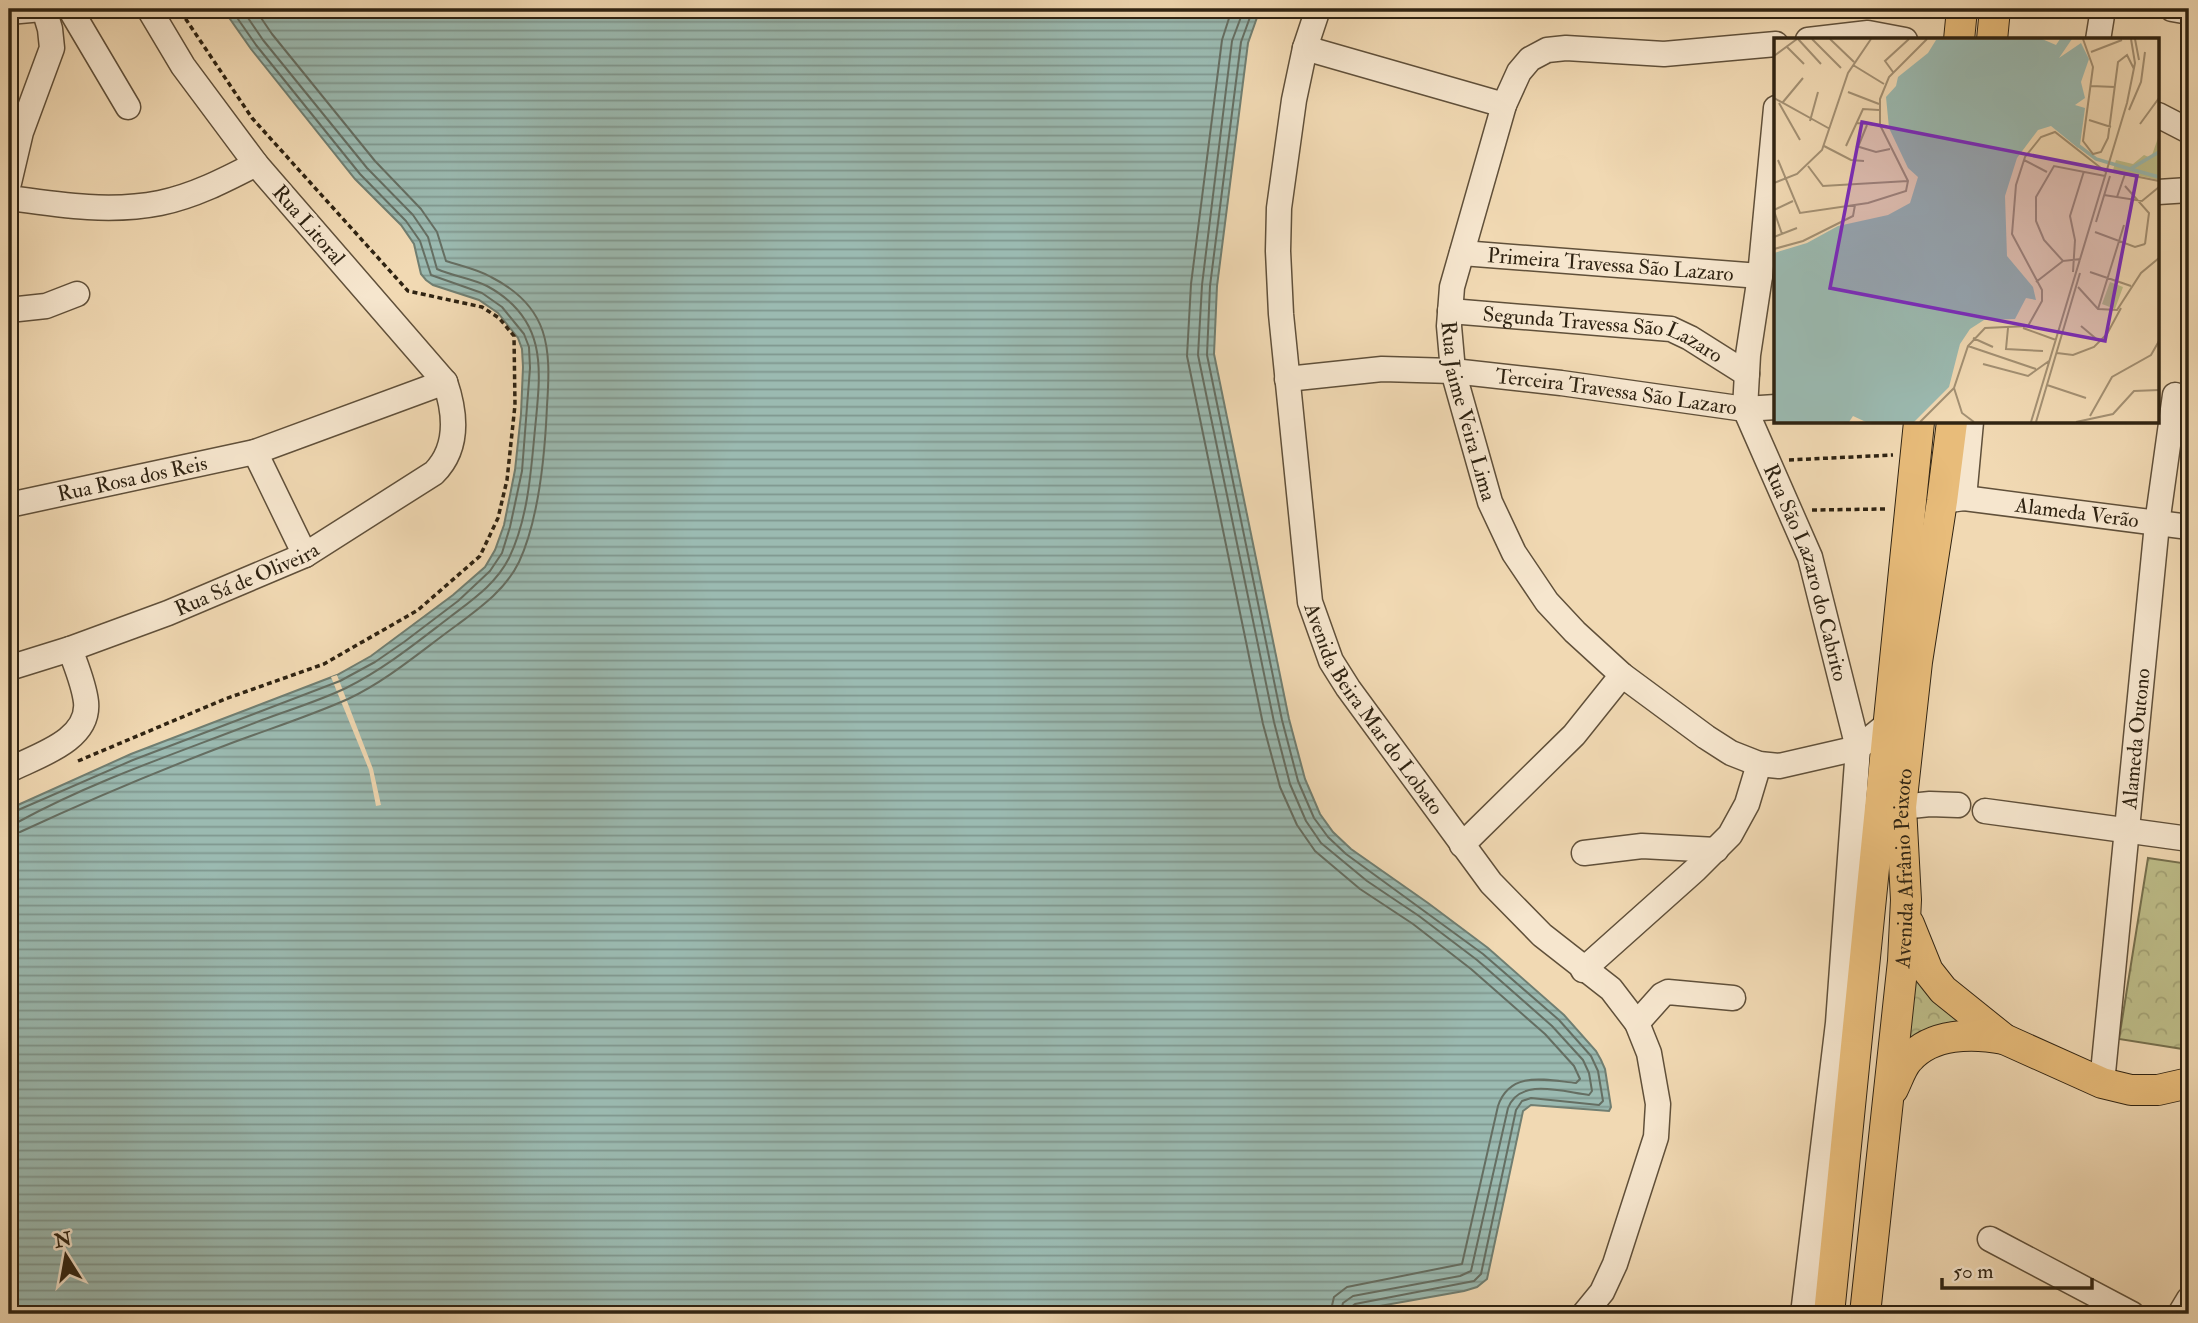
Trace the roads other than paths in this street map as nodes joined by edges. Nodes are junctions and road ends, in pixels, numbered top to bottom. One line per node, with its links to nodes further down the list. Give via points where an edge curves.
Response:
1 (43, 9): 8 (street); 22 (street, via 52,48 21,132)
2 (70, 9): 17 (street)
3 (149, 9): 21 (street, Rua Litoral, via 183,66)
4 (1318, 9): 15 (street, Avenida Beira Mar do Lobato)
5 (1995, 9): 12 (main road)
6 (2103, 9): 13 (street)
7 (2172, 9): 9 (street)
8 (9, 12)
9 (2189, 12)
10 (1825, 38): 11 (street, via 1868,33)
11 (1894, 38)
12 (1992, 38)
13 (2098, 38)
14 (1774, 44): 16 (street, Rua Jaime Veira Lima, via 1664,54 1547,50 1519,72)
15 (1305, 48): 16 (street); 33 (street, Avenida Beira Mar do Lobato, via 1279,208)
16 (1504, 105): 26 (street, Rua Jaime Veira Lima)
17 (128, 107)
18 (2160, 116): 20 (street)
19 (1774, 129): 27 (street, Rua São Lazaro do Cabrito)
20 (2189, 131)
21 (256, 164): 25 (street, via 215,185 157,203 80,208); 34 (street, Rua Litoral)
22 (9, 183)
23 (2189, 190): 24 (street)
24 (2160, 192)
25 (9, 198)
26 (1462, 253): 27 (street, Primeira Travessa São Lazaro); 30 (street, Rua Jaime Veira Lima)
27 (1760, 276): 32 (street, Rua São Lazaro do Cabrito)
28 (77, 294): 29 (street, via 46,306)
29 (9, 310)
30 (1450, 311): 31 (street, Rua Jaime Veira Lima); 32 (street, Segunda Travessa São Lazaro, via 1671,329)
31 (1452, 371): 33 (street, Terceira Travessa São Lazaro, via 1382,369); 37 (street, Terceira Travessa São Lazaro); 50 (street, Rua Jaime Veira Lima, via 1490,502 1514,553 1547,601)
32 (1747, 374): 37 (street, Rua São Lazaro do Cabrito)
33 (1287, 379): 60 (street, Avenida Beira Mar do Lobato, via 1310,602 1320,634 1348,688)
34 (445, 382): 41 (street, Rua Litoral); 42 (street, Rua Rosa dos Reis)
35 (2175, 395): 45 (street, Alameda Outono)
36 (1774, 407): 37 (street, Terceira Travessa São Lazaro)
37 (1745, 409): 52 (street, Rua São Lazaro do Cabrito, via 1810,557)
38 (1919, 424): 51 (main road, Avenida Afrânio Peixoto)
39 (1952, 424): 43 (main road, Avenida Afrânio Peixoto)
40 (1971, 424): 43 (street)
41 (453, 443): 47 (street, Rua Sá de Oliveira, via 446,462 434,473)
42 (255, 452): 44 (street, Rua Rosa dos Reis); 47 (street)
43 (1953, 499): 45 (street, Alameda Verão); 56 (main road, Avenida Afrânio Peixoto, via 1917,662)
44 (9, 505)
45 (2157, 524): 46 (street, Alameda Verão); 58 (street, Alameda Outono)
46 (2189, 527)
47 (305, 555): 48 (street, Rua Sá de Oliveira)
48 (70, 649): 49 (street, Rua Sá de Oliveira); 54 (street, via 86,705 81,726 62,743)
49 (9, 668)
50 (1622, 675): 53 (street, Rua Jaime Veira Lima, via 1706,737); 60 (street, via 1574,735)
51 (1889, 723): 52 (street, Rua Jaime Veira Lima); 67 (main road, Avenida Afrânio Peixoto)
52 (1858, 748): 53 (street, Rua Jaime Veira Lima, via 1779,766); 78 (street, Rua São Lazaro do Cabrito, via 1838,1023)
53 (1759, 764): 61 (street, via 1744,812)
54 (9, 770)
55 (1958, 805): 56 (street)
56 (1901, 807): 63 (main road, Avenida Afrânio Peixoto)
57 (1985, 811): 58 (street)
58 (2128, 831): 59 (street); 72 (street, Alameda Outono)
59 (2189, 839)
60 (1462, 845): 64 (street, Avenida Beira Mar do Lobato, via 1508,903)
61 (1716, 850): 62 (street, via 1642,846); 64 (street)
62 (1584, 853)
63 (1906, 900): 65 (main road, via 1919,953); 68 (main road, Avenida Afrânio Peixoto)
64 (1583, 970): 69 (street, Avenida Beira Mar do Lobato, via 1611,989)
65 (1942, 990): 68 (main road); 70 (main road)
66 (1732, 998): 69 (street, via 1668,992)
67 (1860, 1005): 68 (main road); 79 (main road, Avenida Afrânio Peixoto)
68 (1905, 1008): 71 (main road); 74 (main road, Avenida Afrânio Peixoto)
69 (1637, 1023): 77 (street, Avenida Beira Mar do Lobato, via 1656,1088 1657,1137 1615,1264 1602,1292)
70 (2004, 1039): 71 (main road, via 1975,1035); 72 (main road)
71 (1924, 1046): 74 (main road, via 1907,1060)
72 (2102, 1083): 73 (main road, via 2158,1090)
73 (2189, 1083)
74 (1889, 1096): 80 (main road, Avenida Afrânio Peixoto)
75 (1990, 1239): 81 (street)
76 (2189, 1299): 82 (street)
77 (1584, 1314)
78 (1803, 1314)
79 (1829, 1314)
80 (1865, 1314)
81 (2132, 1314)
82 (2180, 1314)

